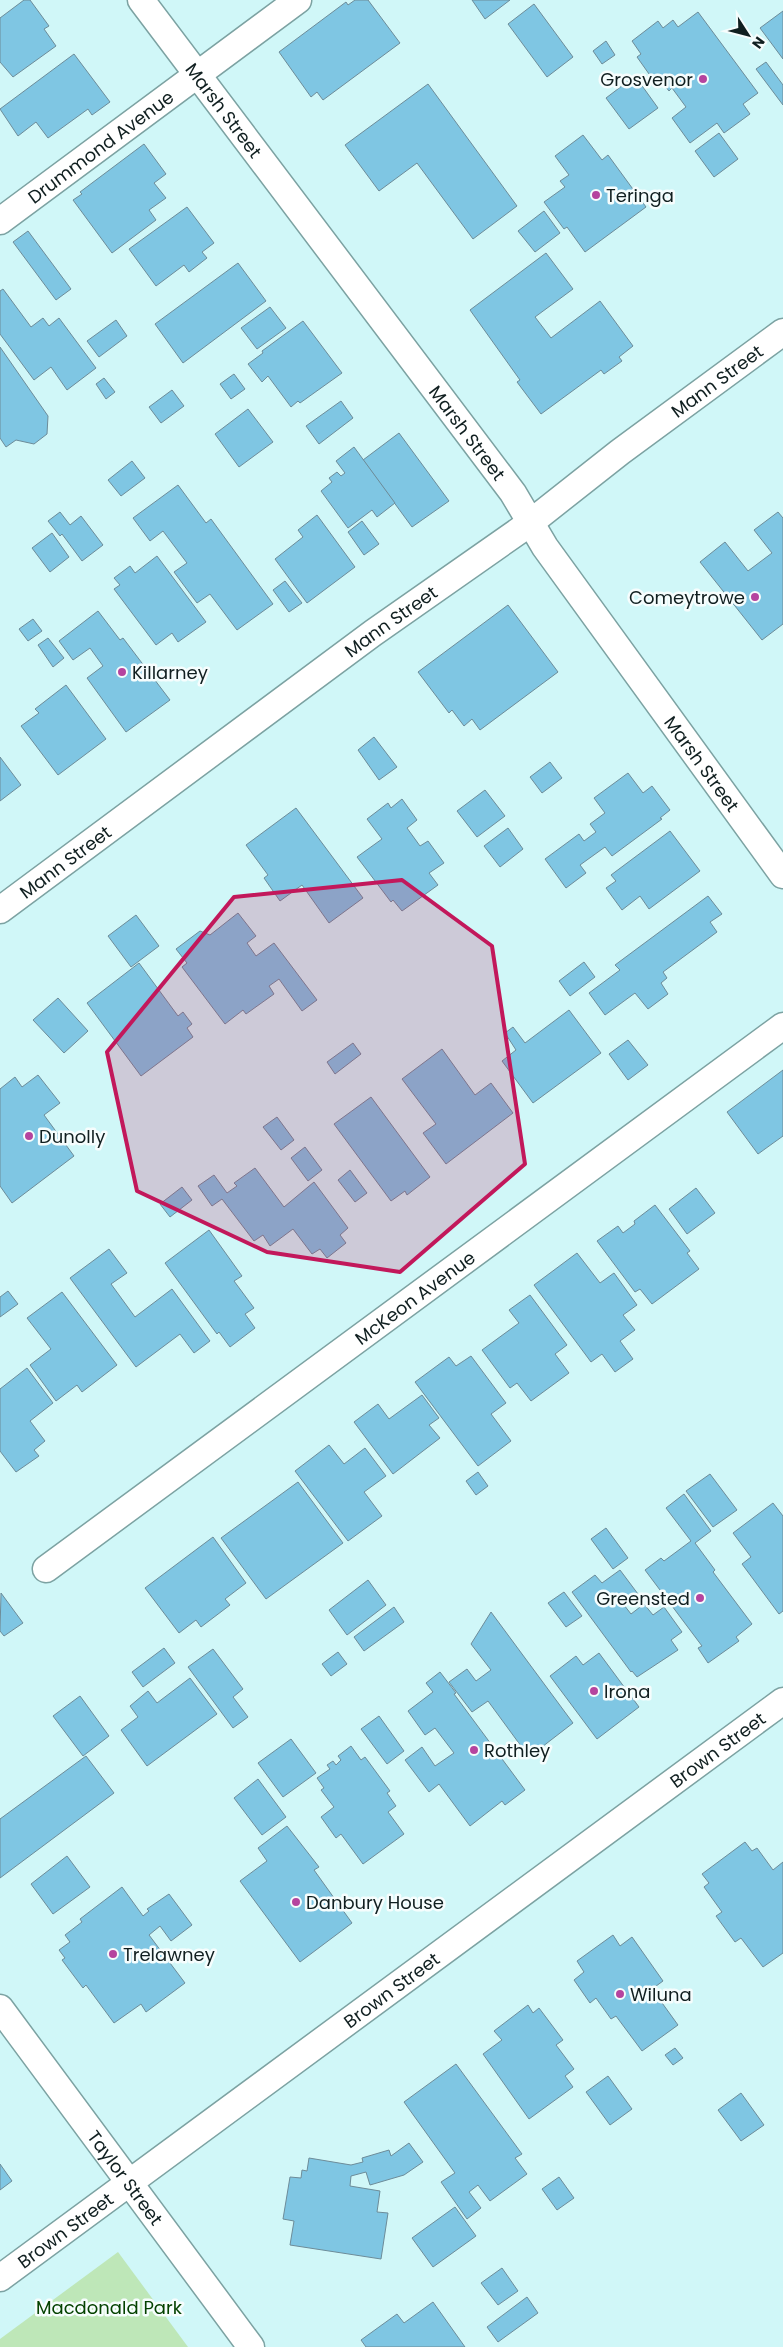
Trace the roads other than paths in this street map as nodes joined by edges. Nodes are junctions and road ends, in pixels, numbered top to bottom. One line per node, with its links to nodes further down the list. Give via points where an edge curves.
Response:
1 (140, 0): 3 (street, Marsh Street)
2 (298, 0): 3 (street, Drummond Avenue)
3 (196, 76): 4 (street, Drummond Avenue); 6 (street, Marsh Street, via 513,493)
4 (0, 221)
5 (783, 332): 6 (street, Mann Street)
6 (530, 523): 7 (street, Marsh Street); 8 (street, Mann Street, via 373,634)
7 (783, 875)
8 (0, 910)
9 (783, 1026): 10 (street, McKeon Avenue)
10 (46, 1569)
11 (783, 1701): 13 (street, Brown Street)
12 (0, 2008): 13 (street, Taylor Street)
13 (129, 2182): 14 (street, Brown Street); 15 (street, Taylor Street)
14 (0, 2278)
15 (251, 2347)

